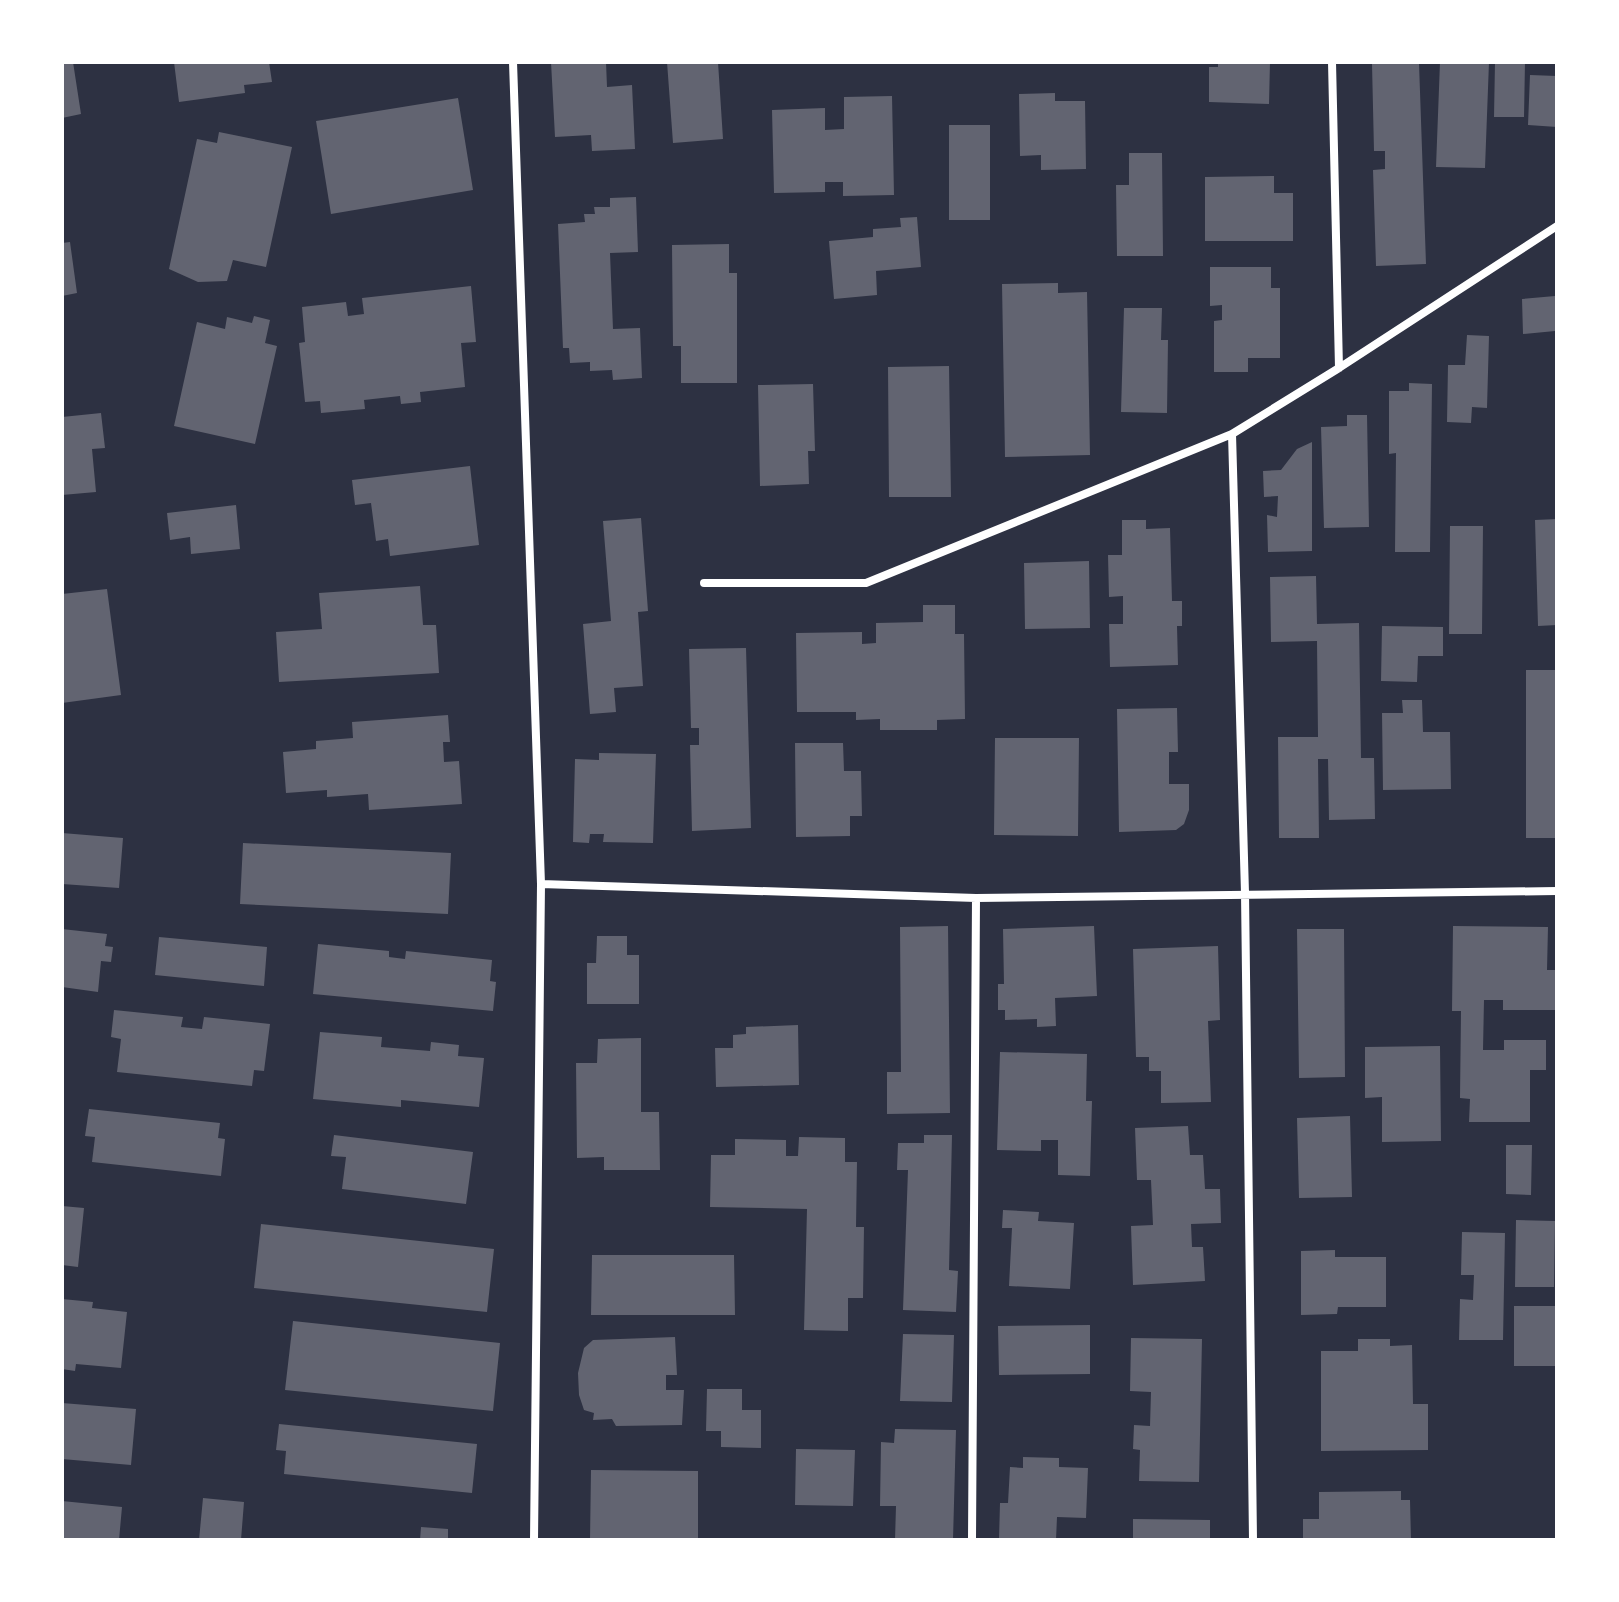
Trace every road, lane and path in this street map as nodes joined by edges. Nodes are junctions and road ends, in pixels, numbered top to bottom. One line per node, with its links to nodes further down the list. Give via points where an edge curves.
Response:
1 (513, 62): 7 (street)
2 (1332, 62): 4 (street)
3 (1557, 226): 4 (street)
4 (1339, 368): 5 (street)
5 (1232, 434): 6 (street, via 866,583); 9 (street)
6 (704, 583)
7 (541, 884): 10 (street); 11 (street)
8 (1557, 891): 9 (street)
9 (1245, 893): 10 (street); 13 (street)
10 (976, 898): 12 (street)
11 (534, 1540)
12 (972, 1540)
13 (1253, 1540)

